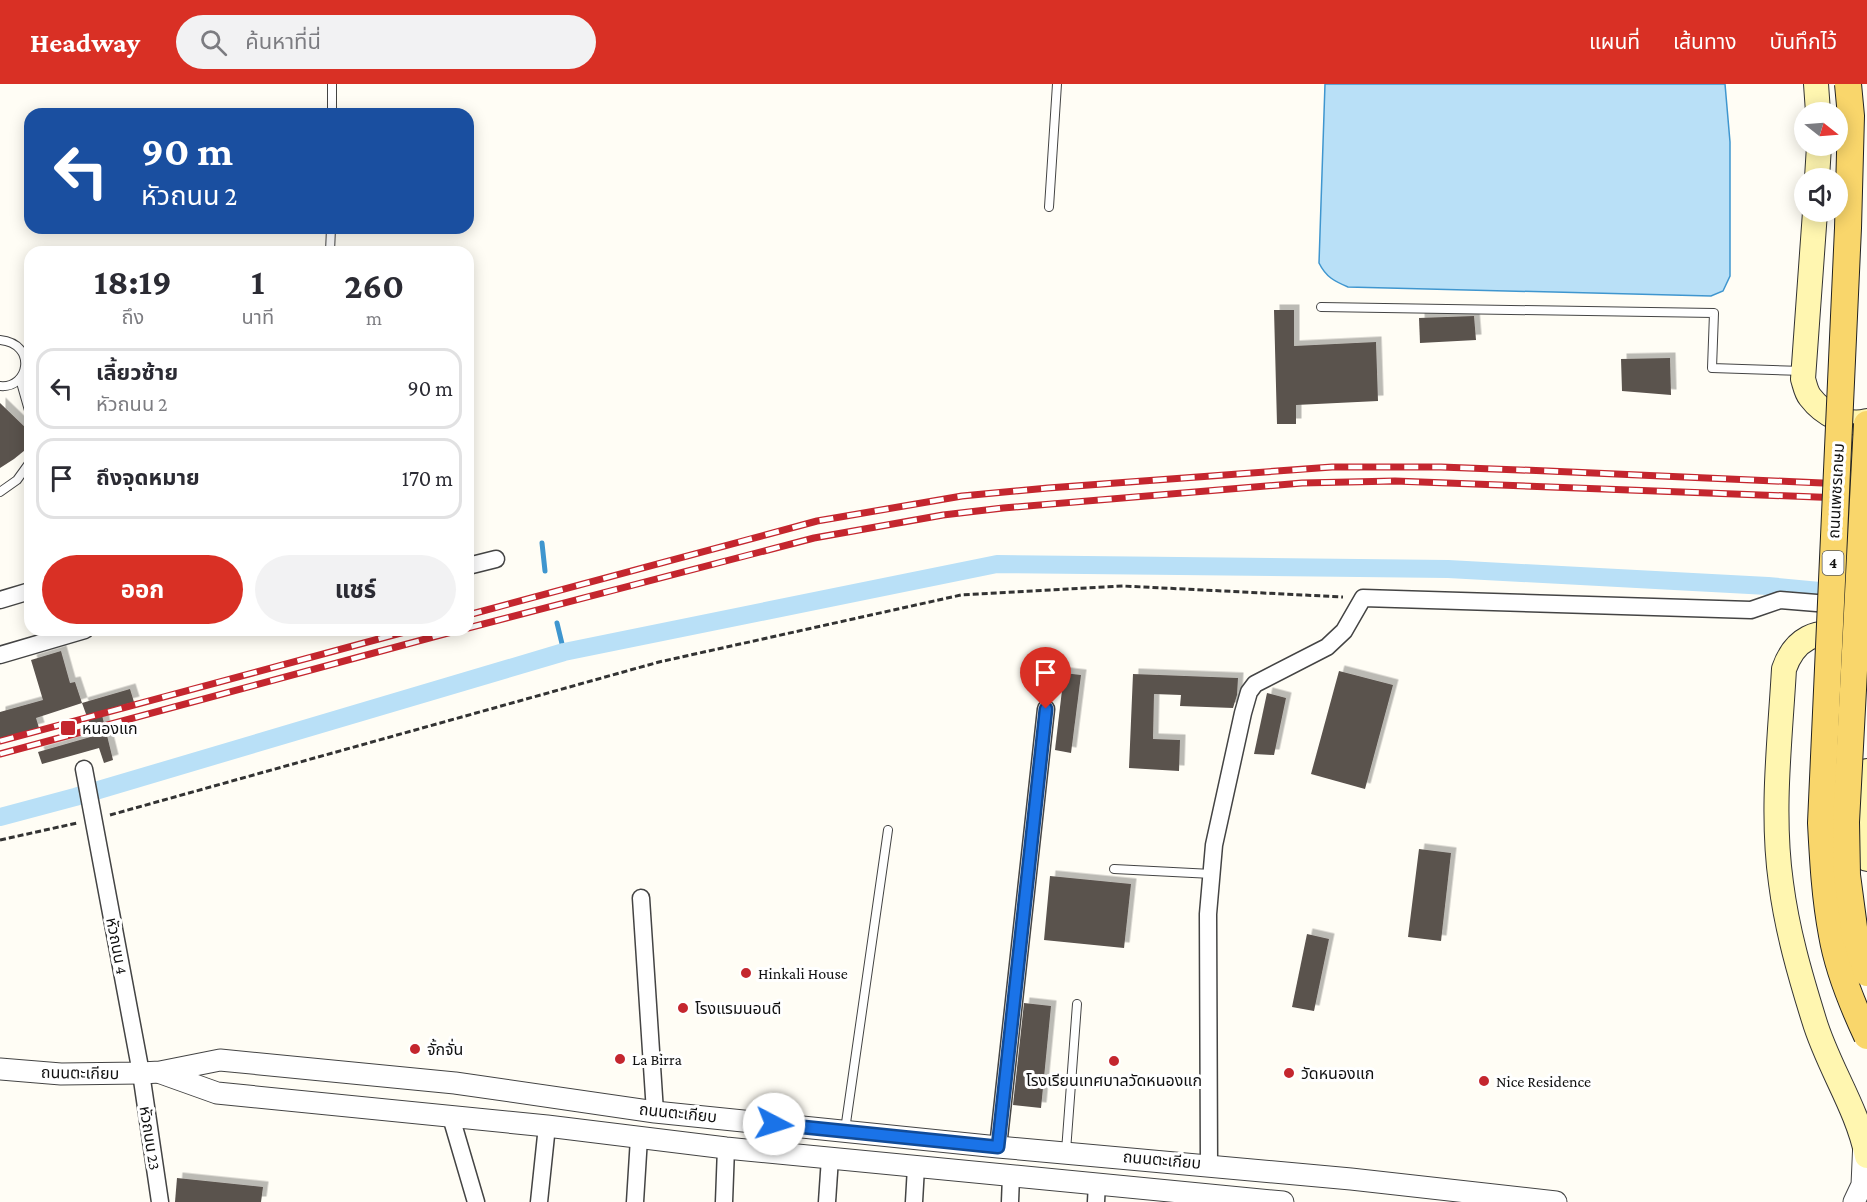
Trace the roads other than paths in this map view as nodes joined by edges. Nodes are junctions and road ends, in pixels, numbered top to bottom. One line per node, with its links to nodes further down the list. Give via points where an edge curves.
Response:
1 (332, 84): 6 (lane)
2 (1057, 84): 7 (lane)
3 (1816, 84): 5 (main road)
4 (1848, 84): 38 (main road, ถนนเพชรเกษม / 4, bridge, via 1848,228 1821,823 1832,937 1851,1001)
5 (1817, 102)
6 (332, 108)
7 (1049, 207)
8 (1814, 222): 13 (main road)
9 (1321, 307): 13 (lane, via 1714,313 1712,368)
10 (0, 340): 11 (lane, via 12,341)
11 (24, 356)
12 (24, 370): 14 (lane)
13 (1803, 372): 17 (main road, via 1808,395 1820,408 1835,418)
14 (20, 379): 15 (lane); 16 (lane)
15 (0, 386)
16 (24, 393)
17 (1867, 423): 36 (main road, ถนนเพชรเกษม / 4, bridge, via 1846,822 1847,875 1855,935)
18 (24, 470): 19 (lane)
19 (0, 492)
20 (496, 559): 21 (street)
21 (474, 564)
22 (24, 593): 23 (street)
23 (0, 600)
24 (1867, 608): 34 (street, via 1780,600 1752,610 1363,598 1344,632 1327,647 1267,676 1250,692 1214,845)
25 (65, 636): 27 (street)
26 (1865, 650): 51 (main road, via 1844,637 1823,633 1798,645 1789,656 1784,669 1776,799 1780,882 1794,957 1816,1028 1853,1108)
27 (0, 655)
28 (1046, 709): 49 (street)
29 (84, 770): 40 (street, หัวถนน 4)
30 (1867, 771): 32 (main road)
31 (888, 830): 46 (lane)
32 (1867, 859)
33 (1114, 869): 34 (lane)
34 (1212, 874): 55 (street, via 1208,914)
35 (641, 898): 43 (street)
36 (1867, 973)
37 (1077, 1004): 52 (lane)
38 (1867, 1036)
39 (0, 1070): 40 (street, ถนนตะเกียบ)
40 (150, 1073): 41 (street, ถนนตะเกียบ, via 220,1060); 44 (street, ถนนตะเกียบ, via 217,1092); 60 (street, หัวถนน 23)
41 (455, 1083): 42 (street, ถนนตะเกียบ); 44 (street)
42 (587, 1101): 43 (street, ถนนตะเกียบ); 47 (street)
43 (655, 1112): 46 (street, ถนนตะเกียบ)
44 (451, 1117): 45 (street, ถนนตะเกียบ); 61 (street)
45 (547, 1126): 47 (street, ถนนตะเกียบ); 62 (street)
46 (845, 1130): 49 (street, ถนนตะเกียบ)
47 (584, 1131): 48 (street, ถนนตะเกียบ)
48 (639, 1138): 50 (street, ถนนตะเกียบ); 63 (street)
49 (998, 1147): 52 (street, ถนนตะเกียบ)
50 (726, 1148): 53 (street, ถนนตะเกียบ); 64 (street)
51 (1865, 1148): 70 (street, via 1862,1185)
52 (1066, 1151): 54 (street, ถนนตะเกียบ)
53 (830, 1158): 56 (street, ถนนตะเกียบ); 65 (street)
54 (1185, 1162): 55 (street, ถนนตะเกียบ); 59 (street)
55 (1209, 1165): 69 (street, ถนนตะเกียบ)
56 (916, 1167): 57 (street, ถนนตะเกียบ); 66 (street)
57 (1011, 1176): 58 (street, ถนนตะเกียบ); 67 (street)
58 (1097, 1193): 59 (street, ถนนตะเกียบ)
59 (1188, 1196): 68 (street, ถนนตะเกียบ)
60 (160, 1202)
61 (476, 1202)
62 (539, 1202)
63 (635, 1202)
64 (724, 1202)
65 (827, 1202)
66 (914, 1202)
67 (1011, 1202)
68 (1283, 1202)
69 (1556, 1202)
70 (1854, 1202)

